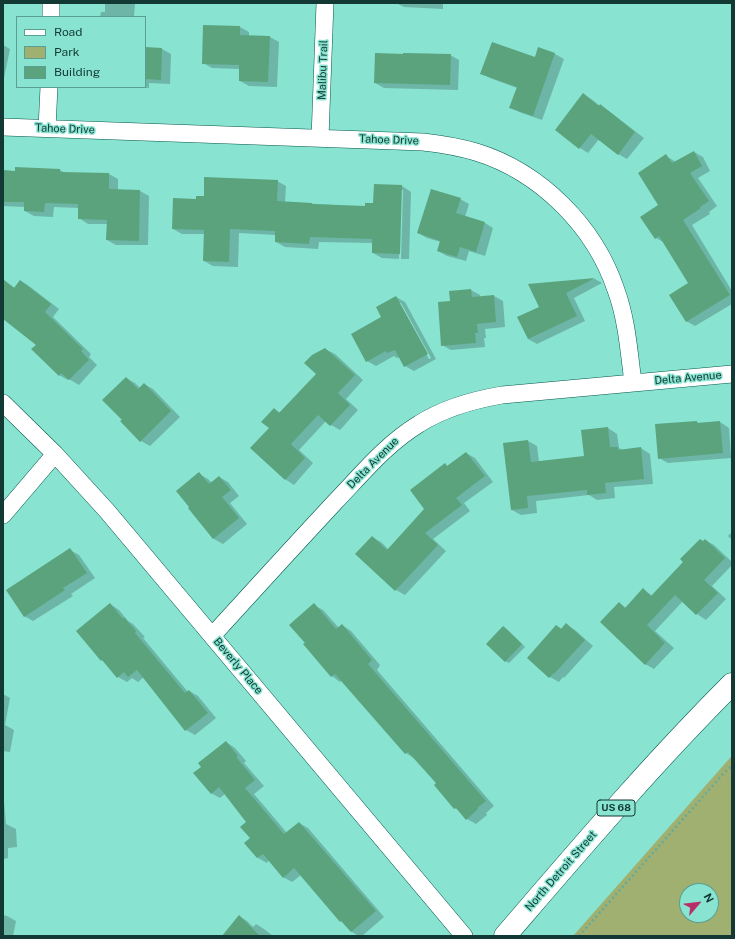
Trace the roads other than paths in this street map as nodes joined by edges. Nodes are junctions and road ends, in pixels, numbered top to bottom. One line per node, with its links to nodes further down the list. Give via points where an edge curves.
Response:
1 (51, 3): 3 (street)
2 (325, 3): 7 (street, Malibu Trail)
3 (51, 16)
4 (49, 88): 6 (street)
5 (3, 127): 6 (street, Tahoe Drive)
6 (47, 128): 7 (street, Tahoe Drive)
7 (320, 138): 9 (street, Tahoe Drive, via 423,142 455,146 503,163 542,187 578,222 607,268 624,319)
8 (732, 374): 9 (street, Delta Avenue)
9 (633, 383): 13 (street, Delta Avenue, via 485,398 451,408 419,424 382,452)
10 (3, 403): 11 (street, Beverly Place)
11 (55, 454): 12 (street); 13 (street, Beverly Place, via 107,511)
12 (3, 515)
13 (212, 636): 15 (street, Beverly Place)
14 (732, 684): 16 (highway, North Detroit Street / US 68, via 615,809)
15 (464, 936)
16 (505, 936)

